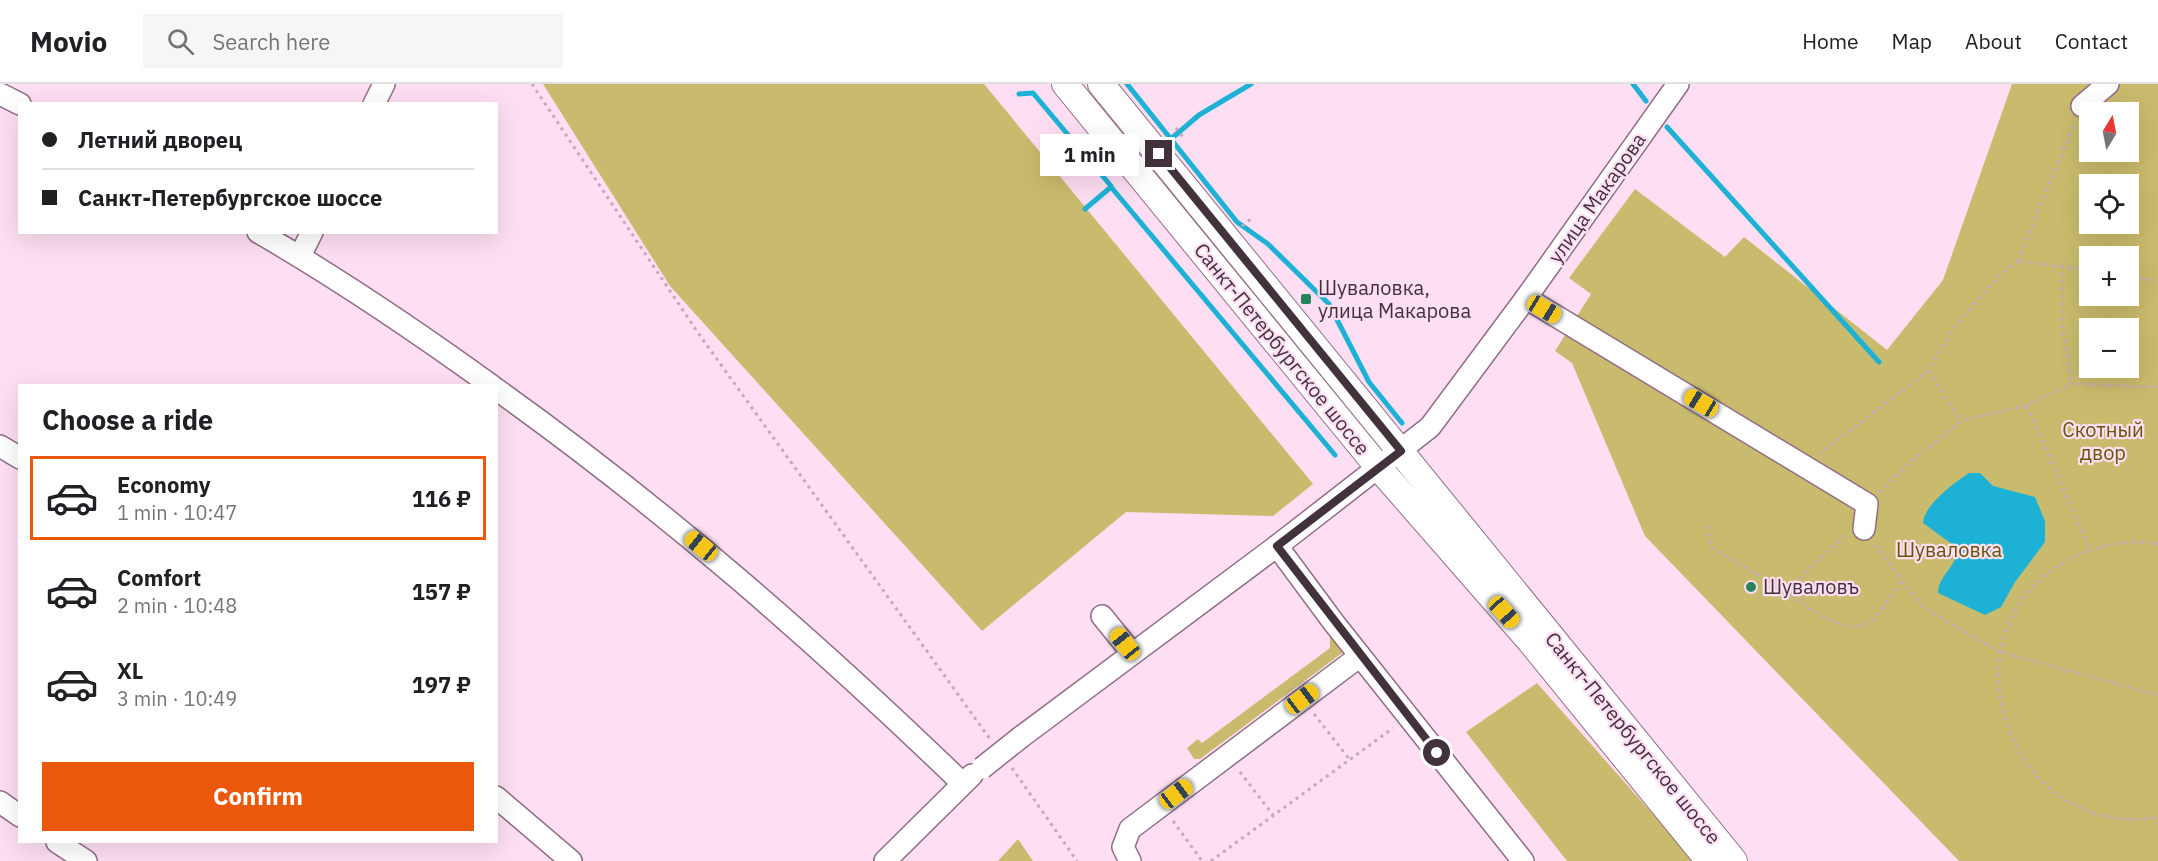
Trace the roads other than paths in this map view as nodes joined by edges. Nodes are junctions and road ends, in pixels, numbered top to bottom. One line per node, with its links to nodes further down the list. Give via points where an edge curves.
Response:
1 (384, 84): 7 (street)
2 (1065, 84): 19 (main road, Санкт-Петербургское шоссе)
3 (1101, 84): 17 (main road, Санкт-Петербургское шоссе)
4 (1678, 84): 13 (street, улица Макарова)
5 (2108, 84): 8 (street)
6 (0, 94): 9 (street)
7 (375, 102)
8 (2087, 102)
9 (18, 104)
10 (262, 234): 12 (street)
11 (311, 234): 12 (street)
12 (300, 256): 14 (street)
13 (1526, 298): 17 (street, улица Макарова, via 1430,427); 20 (street, via 1867,504)
14 (489, 384)
15 (498, 390): 25 (street, via 566,439 725,566 829,656)
16 (0, 446): 18 (street)
17 (1401, 451): 19 (street, улица Макарова); 36 (main road, Санкт-Петербургское шоссе)
18 (18, 457)
19 (1379, 468): 21 (street, улица Макарова); 35 (main road, Санкт-Петербургское шоссе, via 1530,641)
20 (1864, 530)
21 (1277, 546): 23 (street, улица Макарова); 24 (street)
22 (1102, 616): 23 (street)
23 (1132, 653): 25 (street, улица Макарова, bridge)
24 (1360, 656): 33 (street, via 1130,830 1123,847); 34 (street)
25 (962, 783): 32 (street, улица Макарова)
26 (498, 799): 31 (street)
27 (0, 802): 28 (street)
28 (18, 815)
29 (59, 843): 30 (street)
30 (86, 861)
31 (571, 861)
32 (885, 861)
33 (1130, 861)
34 (1523, 861)
35 (1709, 861)
36 (1734, 861)

